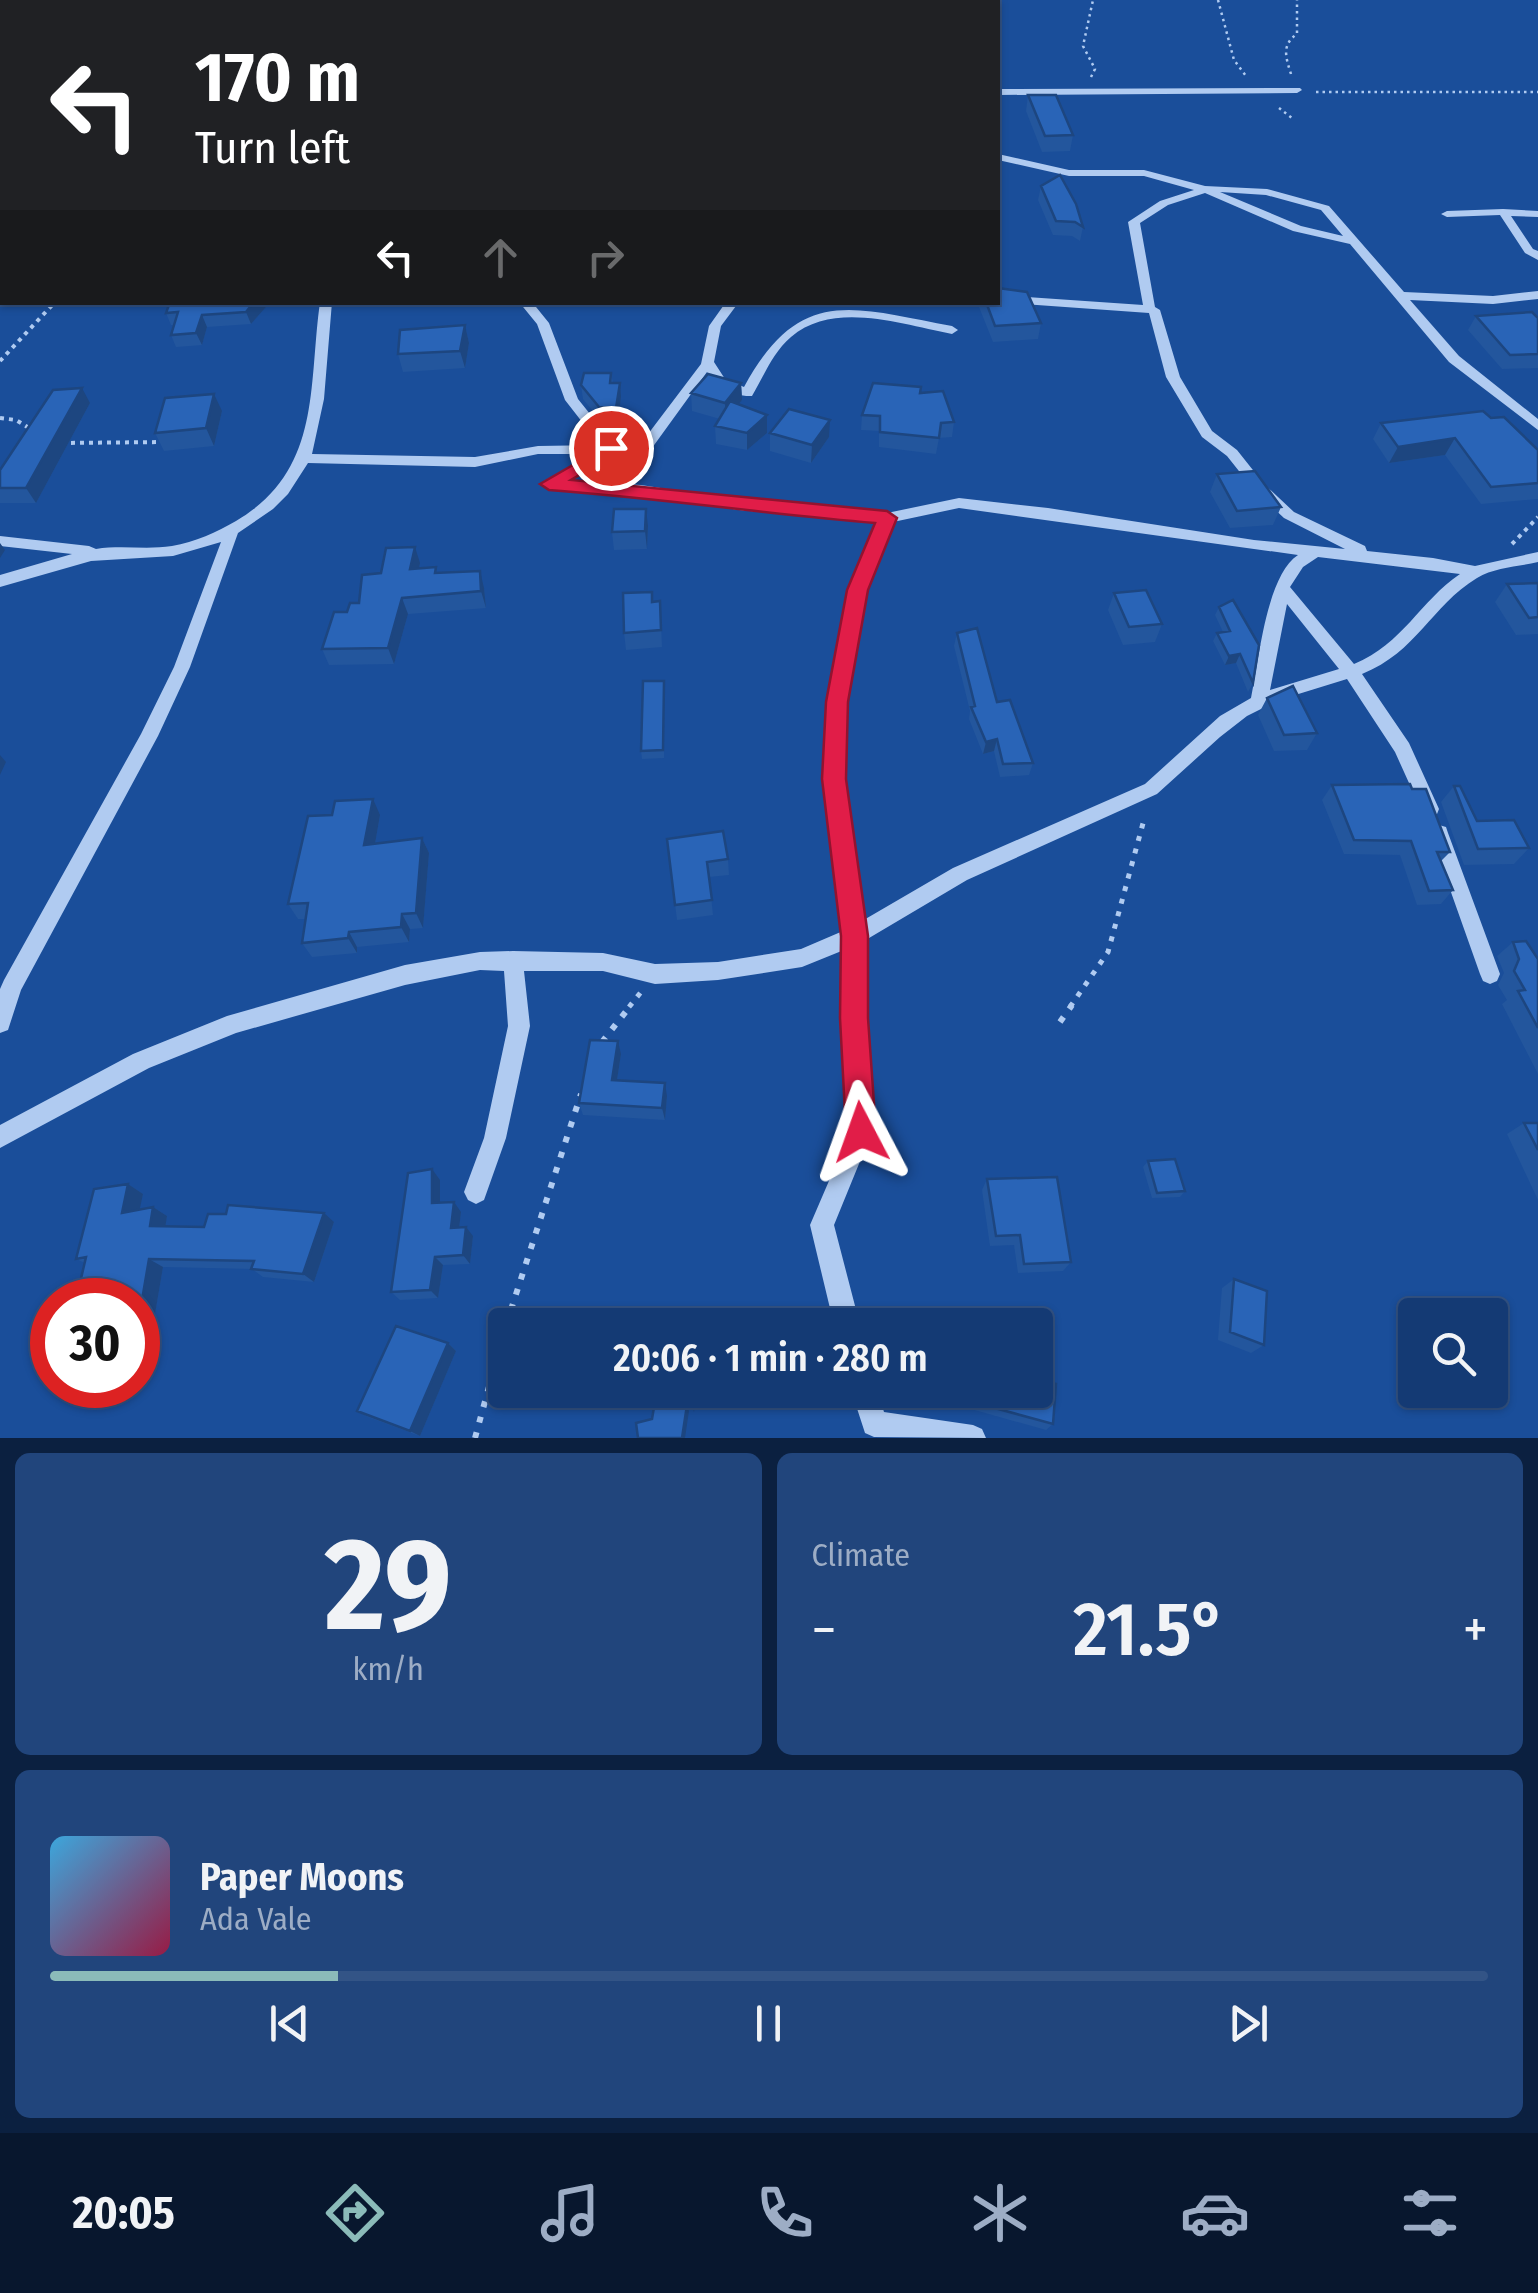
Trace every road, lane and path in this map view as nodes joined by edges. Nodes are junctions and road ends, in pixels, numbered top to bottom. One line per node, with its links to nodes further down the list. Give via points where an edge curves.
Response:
1 (1093, 0): 7 (path, via 1083,46 1095,69 1088,89)
2 (1218, 0): 4 (path, via 1234,60)
3 (1297, 0): 5 (path, via 1297,34 1284,48)
4 (1256, 90): 5 (street); 7 (street); 9 (path)
5 (1297, 90): 8 (path)
6 (1000, 92): 7 (street)
7 (1078, 92)
8 (1538, 92)
9 (1292, 118)
10 (1000, 158): 11 (street, via 1069,173 1144,173)
11 (1206, 190): 15 (street, via 1297,229); 15 (street, via 1267,192 1324,208); 24 (street, via 1164,203 1134,222)
12 (1503, 212): 13 (street); 14 (street); 16 (street)
13 (1447, 214)
14 (1538, 214)
15 (1349, 240): 18 (street)
16 (1538, 256)
17 (1538, 295): 18 (street)
18 (1401, 296): 29 (street, via 1454,359)
19 (1000, 299): 24 (street)
20 (52, 305): 26 (path)
21 (326, 305): 35 (street)
22 (527, 305): 34 (street, via 543,324 572,400)
23 (731, 305): 27 (street, via 714,326)
24 (1149, 307): 41 (street, via 1184,400 1207,434 1289,515)
25 (952, 330): 27 (street, via 839,311 809,317 756,372 747,394 720,382)
26 (0, 361)
27 (708, 361): 33 (street)
28 (0, 418): 30 (path)
29 (1538, 426)
30 (40, 435)
31 (170, 443): 32 (path)
32 (52, 444)
33 (647, 446)
34 (611, 448): 35 (street, via 538,450 475,462); 36 (street, via 549,484)
35 (304, 458): 37 (street, via 281,491)
36 (887, 518): 39 (street, via 959,503); 49 (street, via 858,590 837,702 834,779)
37 (231, 534): 40 (street, via 172,551); 54 (street, via 182,667 12,987)
38 (0, 541): 40 (street)
39 (1318, 550): 41 (street); 45 (street, via 1297,563)
40 (108, 552): 44 (street)
41 (1374, 557): 43 (street)
42 (1538, 557): 43 (street)
43 (1474, 571): 46 (street, via 1410,637)
44 (0, 581)
45 (1282, 588): 46 (street); 47 (street)
46 (1352, 671): 47 (street); 52 (street, via 1418,775)
47 (1259, 701): 48 (street, via 1194,746 1176,772)
48 (1151, 789): 49 (street, via 960,874); 53 (path, via 1108,952)
49 (854, 936): 51 (street, via 802,958); 60 (street, via 861,1132 822,1226)
50 (513, 960): 51 (street, via 603,962); 57 (street, via 405,975 235,1023 141,1062); 58 (street, via 518,1026 495,1138)
51 (656, 974): 55 (path)
52 (1490, 974)
53 (1060, 1022)
54 (0, 1023)
55 (594, 1053)
56 (586, 1080): 59 (path)
57 (0, 1137)
58 (476, 1192)
59 (511, 1308)
60 (843, 1308)
61 (488, 1387): 63 (path)
62 (869, 1408): 64 (street, via 874,1424)
63 (474, 1438)
64 (973, 1438)

